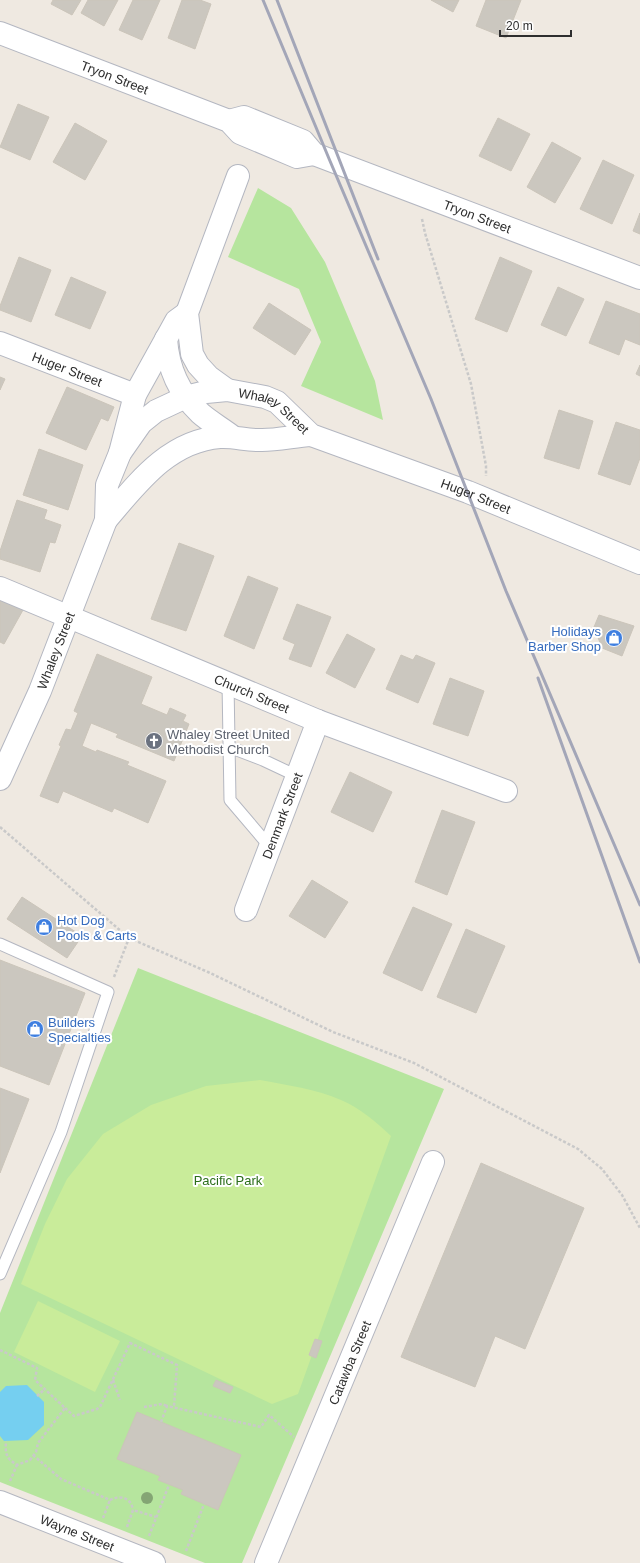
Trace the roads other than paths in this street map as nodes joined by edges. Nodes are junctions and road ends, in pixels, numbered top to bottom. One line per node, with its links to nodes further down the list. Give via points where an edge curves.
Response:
1 (0, 33): 3 (street, Tryon Street, via 229,121 244,117 303,142 314,154)
2 (238, 176): 4 (street, Whaley Street)
3 (640, 278)
4 (187, 314): 5 (street, Whaley Street, via 176,321); 7 (street, Whaley Street, via 192,354 209,377)
5 (166, 339): 8 (street, Whaley Street); 9 (street, Whaley Street, via 167,356 174,376)
6 (0, 343): 8 (street, Huger Street)
7 (227, 390): 9 (street, Whaley Street); 10 (street, Whaley Street, via 265,397 276,402)
8 (135, 395): 12 (street, Whaley Street)
9 (186, 397): 11 (street, Whaley Street, via 201,414); 12 (street, Whaley Street, via 156,411 142,423)
10 (311, 435): 11 (street, Whaley Street, via 262,440); 14 (street, Huger Street, via 484,498)
11 (233, 437): 13 (street, Whaley Street, via 198,442 176,451 156,465)
12 (120, 453): 13 (street, Whaley Street, via 106,485)
13 (106, 520): 16 (street, Whaley Street)
14 (640, 563)
15 (0, 588): 16 (street, Church Street)
16 (69, 617): 17 (street, Church Street); 21 (street, Whaley Street, via 28,719)
17 (228, 683): 18 (street, Church Street); 19 (lane)
18 (318, 721): 20 (street, Denmark Street); 22 (street, Church Street)
19 (229, 747): 20 (lane); 23 (lane, via 230,800)
20 (297, 776): 23 (street, Denmark Street)
21 (0, 778)
22 (506, 791)
23 (270, 847): 24 (street, Denmark Street)
24 (246, 910)
25 (0, 944): 27 (lane, via 108,992 61,1132)
26 (433, 1162): 30 (street, Catawba Street)
27 (0, 1274)
28 (0, 1502): 29 (street, Wayne Street)
29 (154, 1563)
30 (266, 1563)

